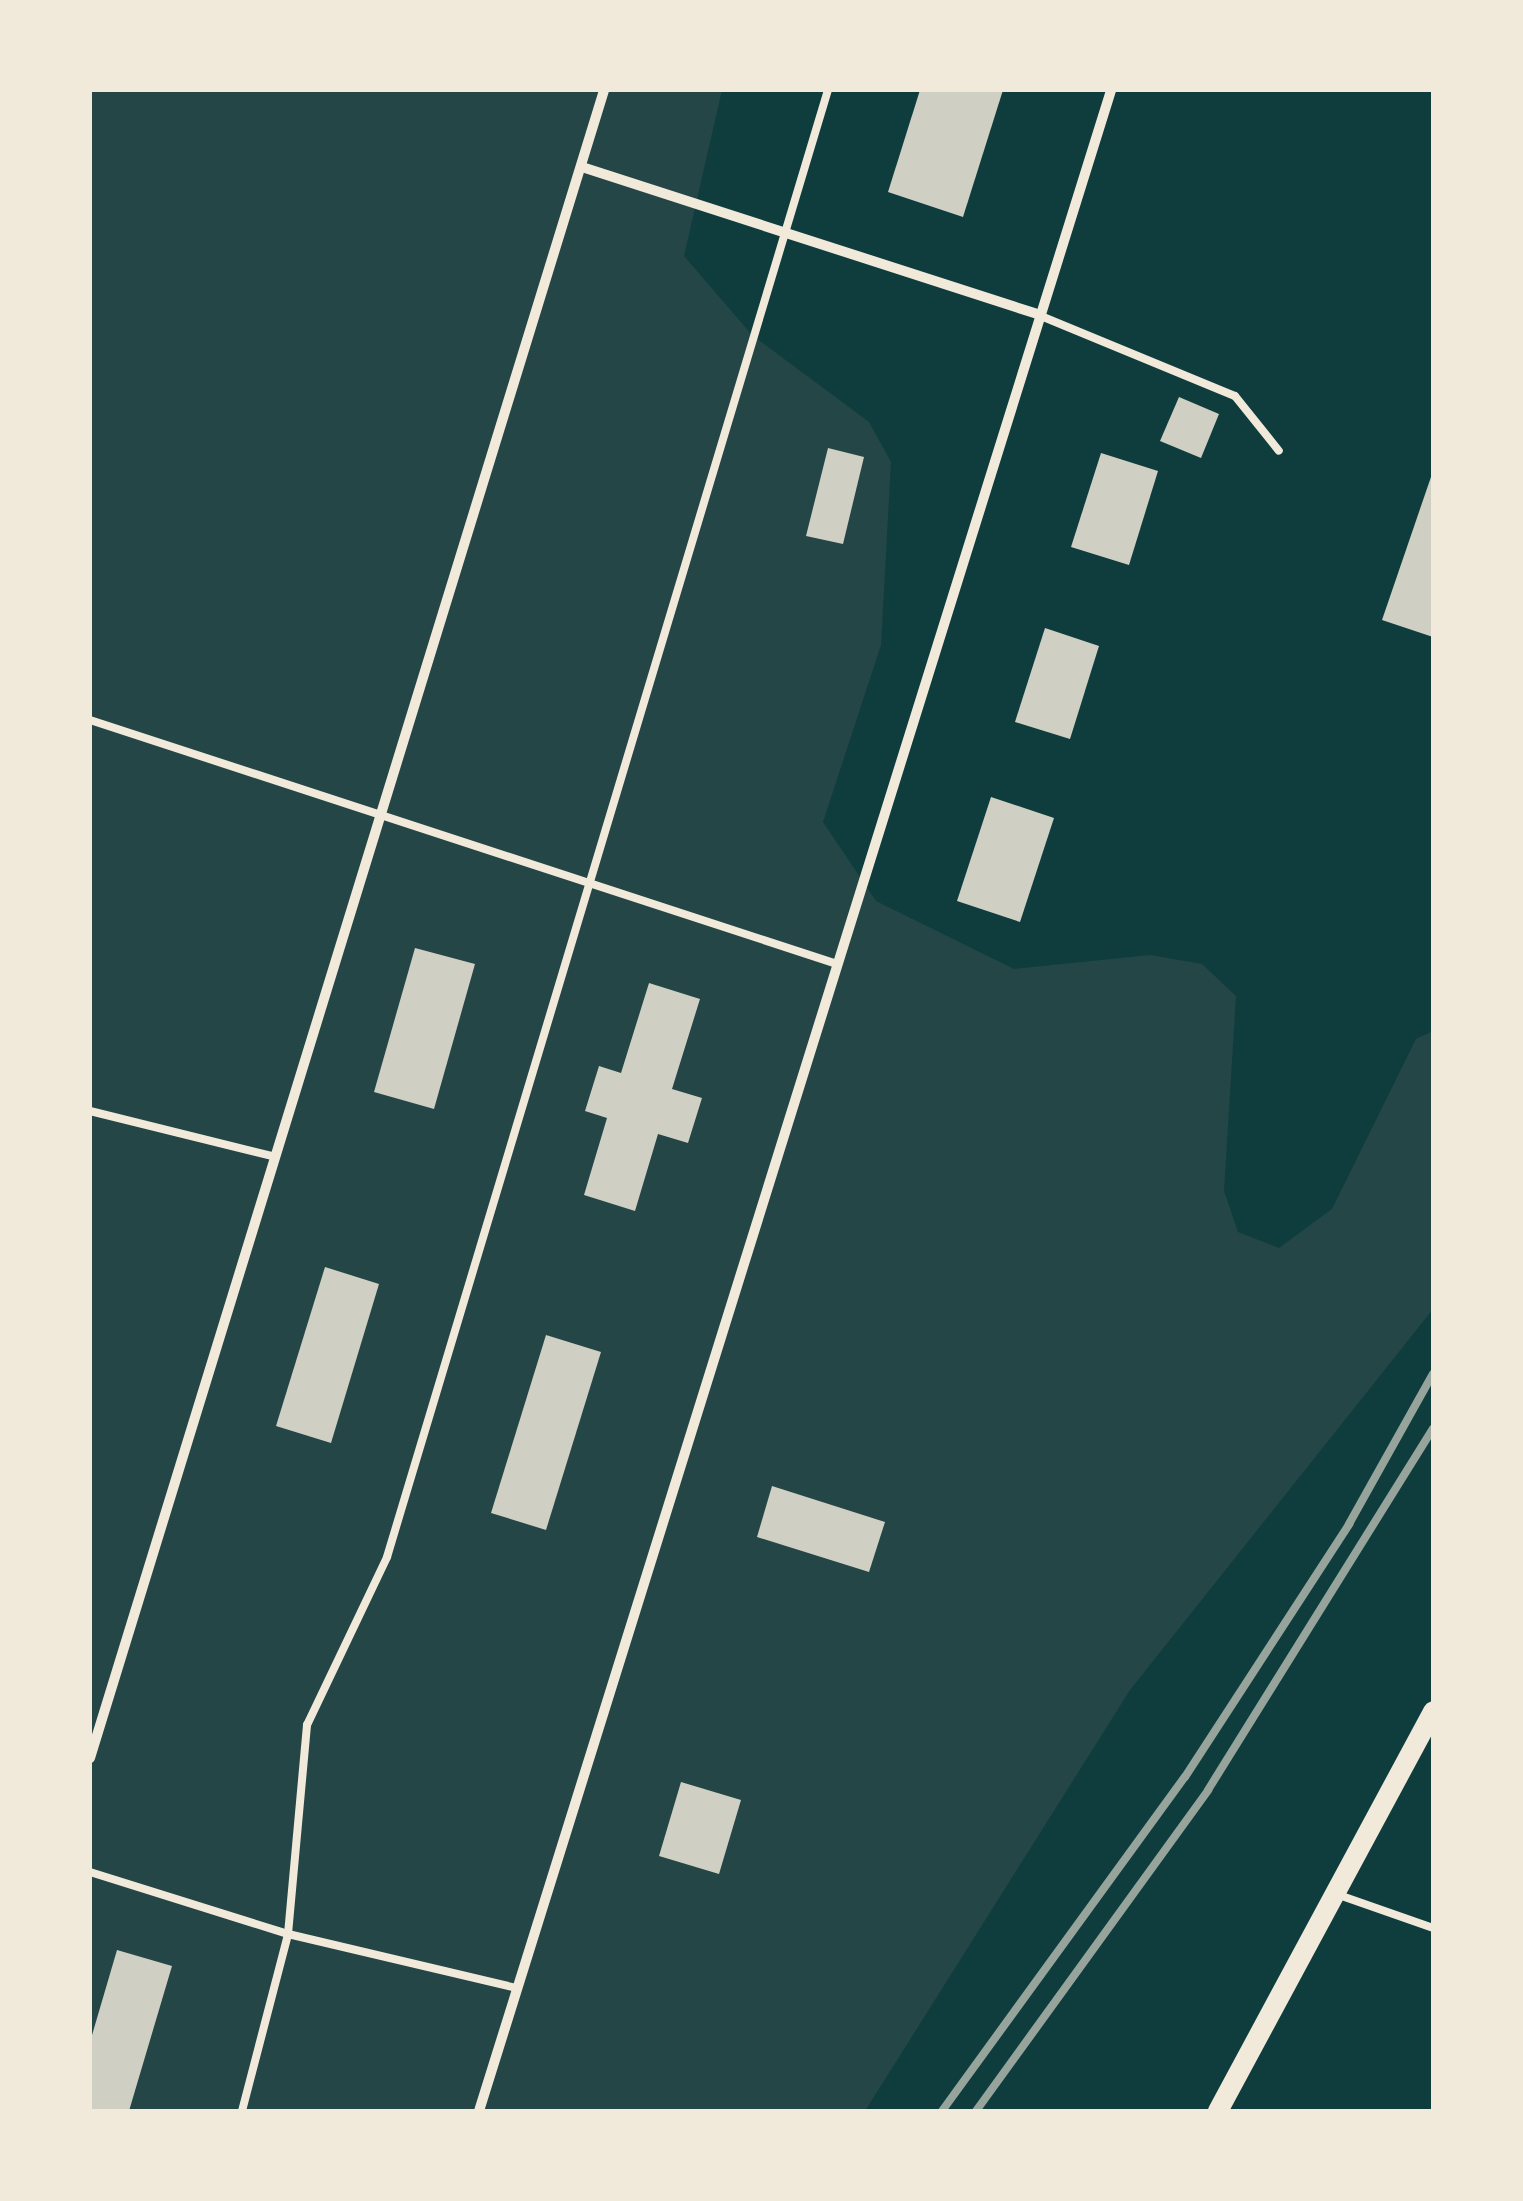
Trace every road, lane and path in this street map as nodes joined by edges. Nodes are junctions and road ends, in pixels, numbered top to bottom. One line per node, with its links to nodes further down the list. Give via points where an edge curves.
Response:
1 (604, 90): 4 (street)
2 (828, 90): 5 (lane)
3 (1112, 90): 6 (street)
4 (582, 167): 5 (street); 9 (street)
5 (781, 232): 6 (street); 10 (lane)
6 (1036, 314): 7 (lane, via 1235,396); 11 (street)
7 (1279, 452)
8 (90, 720): 9 (lane)
9 (377, 809): 10 (lane); 13 (street)
10 (588, 880): 11 (lane); 19 (lane, via 388,1557 307,1725)
11 (834, 963): 20 (street)
12 (90, 1111): 13 (lane)
13 (272, 1156): 15 (street)
14 (1433, 1710): 17 (main road)
15 (90, 1758)
16 (90, 1872): 19 (lane)
17 (1332, 1893): 18 (lane); 23 (main road)
18 (1433, 1928)
19 (288, 1934): 20 (lane); 21 (lane)
20 (516, 1988): 22 (street)
21 (242, 2111)
22 (479, 2111)
23 (1218, 2111)

